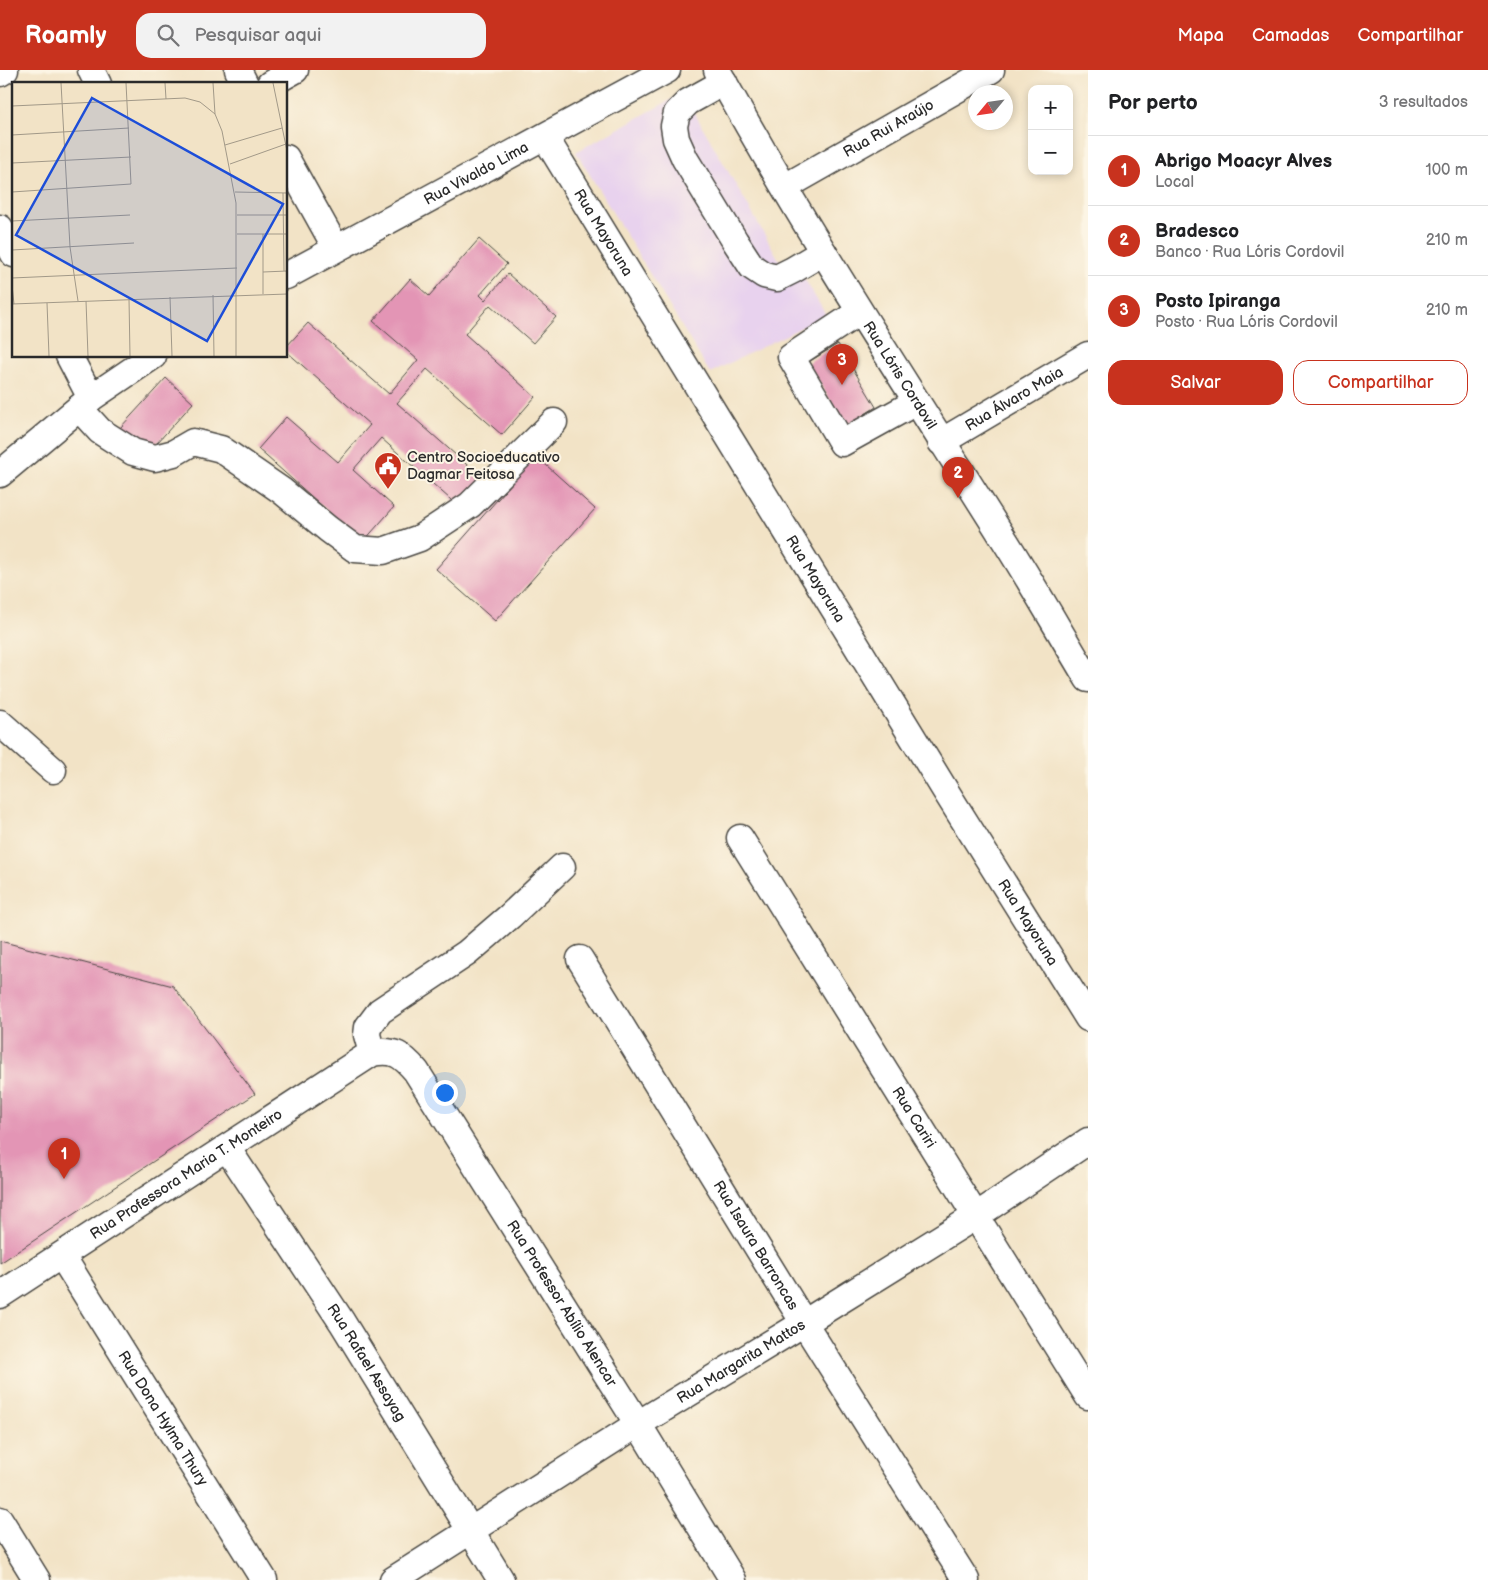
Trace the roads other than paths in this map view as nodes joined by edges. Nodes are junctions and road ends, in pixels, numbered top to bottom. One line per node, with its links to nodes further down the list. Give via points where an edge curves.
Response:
1 (5, 70): 7 (street)
2 (91, 70): 9 (street)
3 (238, 70): 10 (street)
4 (295, 70): 11 (street)
5 (667, 70): 12 (street, Rua Vivaldo Lima)
6 (991, 70): 14 (street, Rua Rui Araújo)
7 (0, 73)
8 (720, 76): 14 (street, Rua Lóris Cordovil); 18 (street, via 677,113 676,139 685,159 752,267 777,278)
9 (97, 82)
10 (244, 82)
11 (274, 82)
12 (545, 137): 16 (street, Rua Vivaldo Lima); 35 (street, Rua Mayoruna)
13 (288, 162): 16 (street)
14 (785, 187): 18 (street, Rua Lóris Cordovil)
15 (0, 228): 17 (street)
16 (336, 248): 19 (street, Rua Vivaldo Lima)
17 (12, 250)
18 (822, 252): 20 (street, Rua Lóris Cordovil)
19 (288, 275)
20 (860, 312): 24 (street, Rua Lóris Cordovil); 24 (street, via 790,357 842,443)
21 (1088, 355): 27 (street, Rua Álvaro Maia)
22 (70, 358): 25 (street)
23 (150, 358): 25 (street)
24 (916, 402): 27 (street, Rua Lóris Cordovil)
25 (85, 403): 26 (street, via 100,432 133,452 155,458 174,453 193,442 221,449 282,491 356,549 383,551 420,538 470,504); 28 (street)
26 (554, 422)
27 (941, 442): 29 (street, Rua Lóris Cordovil)
28 (0, 474)
29 (1088, 678)
30 (0, 723): 31 (street)
31 (53, 770)
32 (740, 838): 39 (street, Rua Cariri)
33 (562, 867): 36 (street, via 466,953 380,1011 368,1027)
34 (580, 959): 42 (street, Rua Isaura Barroncas)
35 (1088, 1018)
36 (372, 1052): 38 (street, Rua Professora Maria T. Monteiro); 44 (street, Rua Professor Abílio Alencar, via 394,1052 403,1056 416,1071)
37 (1088, 1141): 39 (street, Rua Margarita Mattos)
38 (227, 1148): 40 (street, Rua Professora Maria T. Monteiro); 46 (street, Rua Rafael Assayag, via 342,1322)
39 (976, 1216): 42 (street, Rua Margarita Mattos); 43 (street, Rua Cariri)
40 (62, 1256): 41 (street, Rua Professora Maria T. Monteiro); 48 (street, Rua Dona Hylma Thury)
41 (0, 1295)
42 (804, 1323): 44 (street, Rua Margarita Mattos); 52 (street, Rua Isaura Barroncas)
43 (1088, 1396)
44 (638, 1424): 46 (street, Rua Margarita Mattos); 51 (street, Rua Professor Abílio Alencar)
45 (0, 1520): 47 (street)
46 (471, 1530): 49 (street, Rua Margarita Mattos); 50 (street, Rua Rafael Assayag)
47 (37, 1580)
48 (264, 1580)
49 (394, 1580)
50 (501, 1580)
51 (733, 1580)
52 (966, 1580)

